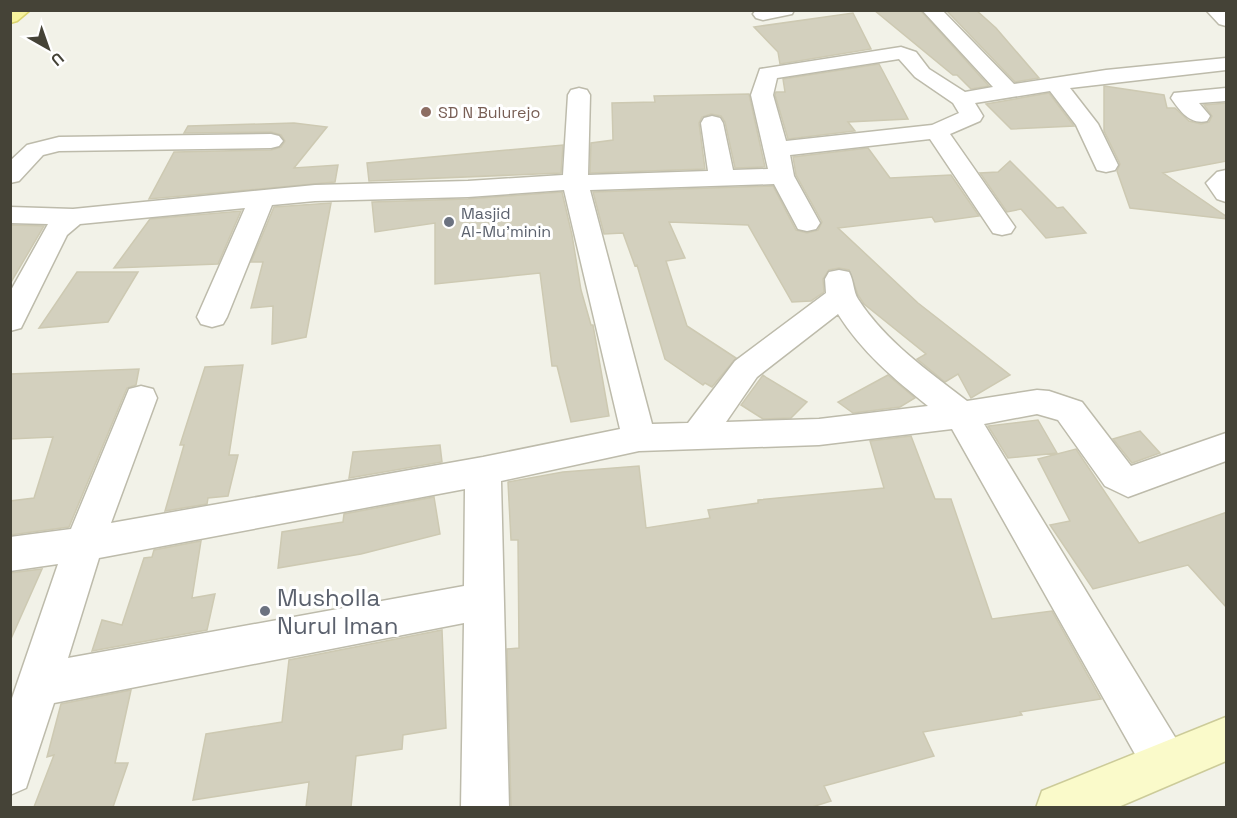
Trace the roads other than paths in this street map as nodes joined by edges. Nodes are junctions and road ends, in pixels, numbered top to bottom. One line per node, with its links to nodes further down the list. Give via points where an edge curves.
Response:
1 (21, 10): 6 (main road)
2 (785, 10): 5 (street)
3 (931, 10): 10 (street)
4 (1215, 10): 7 (street)
5 (763, 14)
6 (10, 17)
7 (1227, 20)
8 (1227, 64): 9 (street)
9 (1055, 84): 10 (street); 19 (street, via 1087,124)
10 (1009, 92): 13 (street)
11 (1227, 94): 14 (street, via 1182,98)
12 (579, 95): 24 (street)
13 (961, 99): 16 (street, via 972,116); 18 (street, via 922,73 909,56 901,53 767,73 762,95)
14 (1199, 116)
15 (712, 123): 23 (street)
16 (936, 131): 18 (street); 30 (street)
17 (271, 141): 20 (street, via 49,145 35,150)
18 (777, 149): 21 (street)
19 (1106, 165)
20 (10, 176)
21 (782, 176): 23 (street); 29 (street)
22 (1227, 177): 25 (street, via 1218,183)
23 (722, 178): 24 (street)
24 (575, 182): 26 (street); 36 (street)
25 (1227, 194)
26 (262, 199): 28 (street); 31 (street)
27 (10, 215): 28 (street)
28 (73, 217): 32 (street, via 56,231)
29 (807, 223)
30 (1002, 227)
31 (212, 317)
32 (10, 321)
33 (141, 398): 39 (street)
34 (961, 415): 35 (street, via 819,432); 35 (street, via 889,357 865,332 840,287 746,369); 37 (street, via 1037,402 1063,407 1118,476 1128,482); 44 (street)
35 (697, 436): 36 (street)
36 (639, 438): 38 (street)
37 (1227, 447)
38 (483, 471): 39 (street); 41 (street)
39 (84, 544): 40 (street); 42 (street)
40 (10, 554)
41 (484, 601): 42 (street); 46 (street)
42 (38, 685): 45 (street)
43 (1224, 744): 44 (main road)
44 (1165, 763): 47 (main road)
45 (10, 772)
46 (484, 807)
47 (1059, 807)

